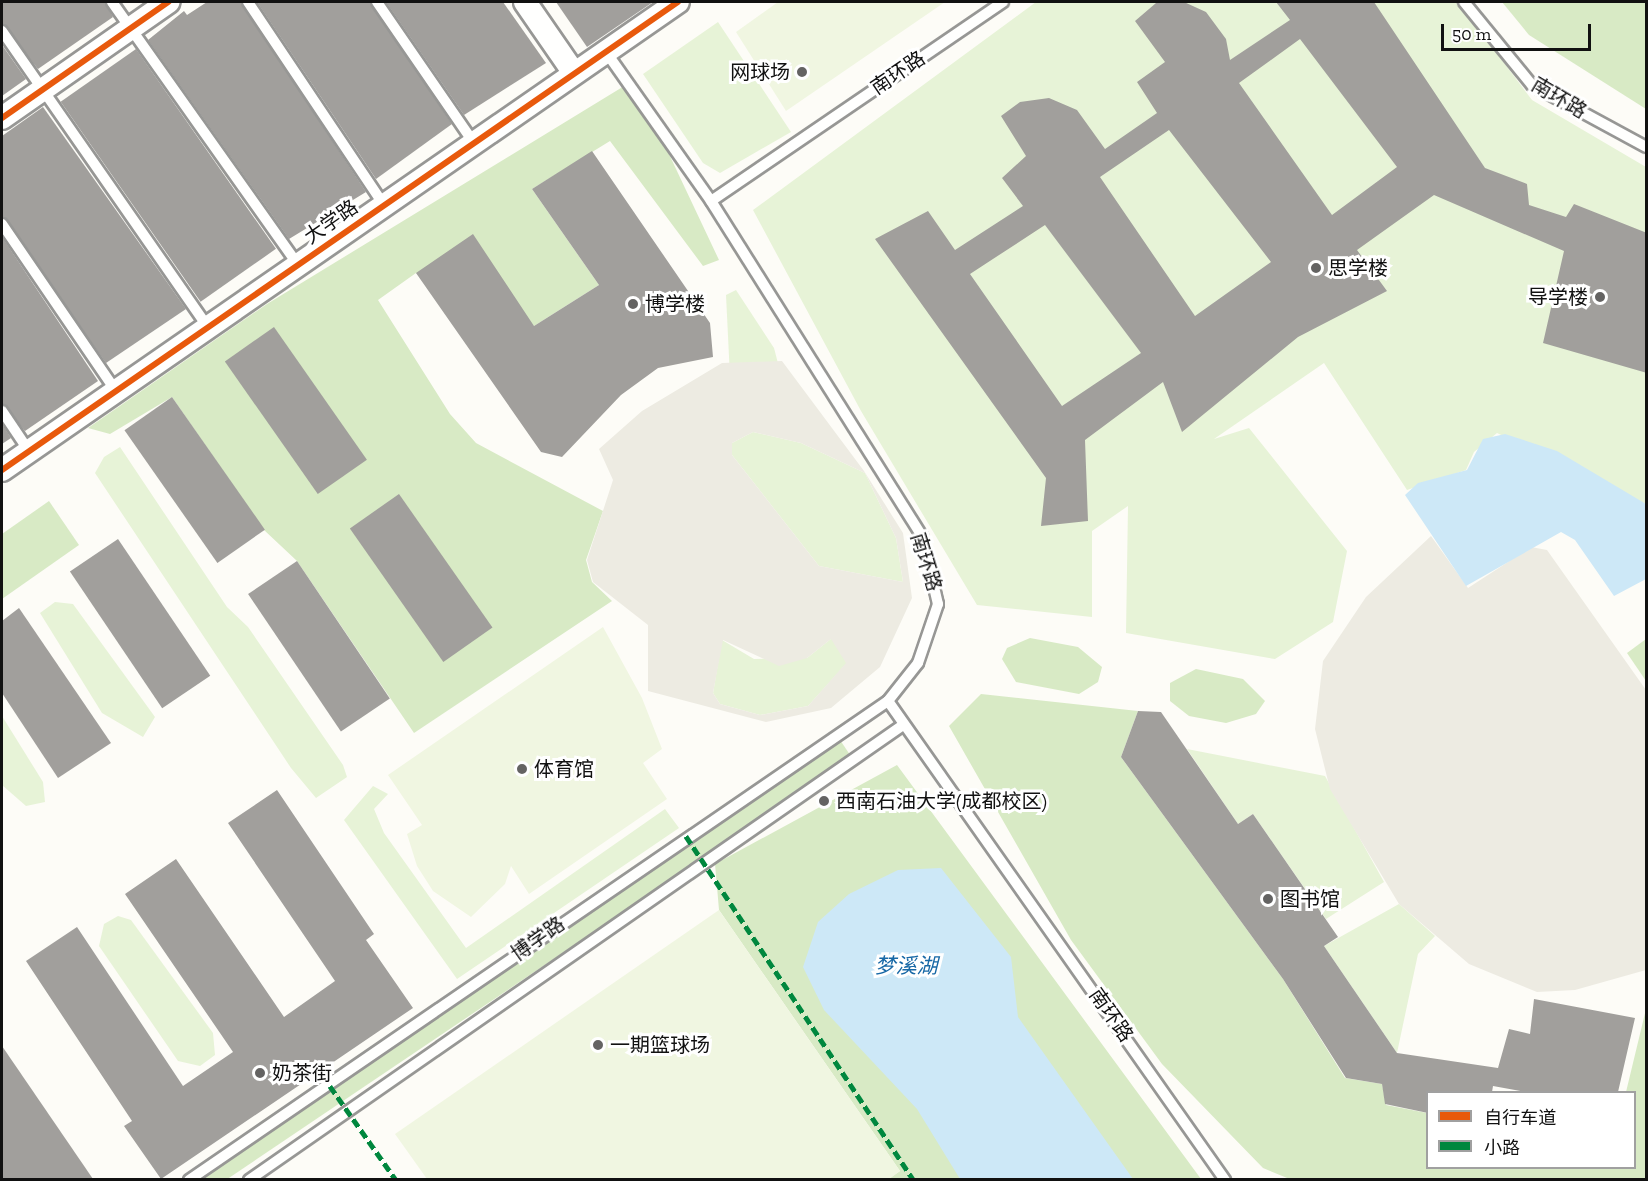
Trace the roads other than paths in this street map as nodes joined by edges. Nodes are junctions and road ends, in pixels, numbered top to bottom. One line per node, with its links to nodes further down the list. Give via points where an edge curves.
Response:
1 (112, 2): 9 (lane)
2 (168, 2): 9 (street)
3 (248, 2): 18 (lane)
4 (377, 2): 15 (lane)
5 (525, 2): 12 (street)
6 (678, 2): 11 (street, 大学路)
7 (1003, 2): 17 (lane, 南环路)
8 (1464, 2): 16 (lane, 南环路, via 1532,85)
9 (131, 28): 13 (street); 20 (lane)
10 (2, 32): 13 (lane)
11 (606, 52): 12 (street, 大学路); 17 (lane)
12 (574, 73): 15 (street, 大学路)
13 (42, 89): 14 (street); 21 (lane)
14 (2, 118)
15 (474, 143): 18 (street, 大学路)
16 (1647, 147)
17 (711, 201): 26 (lane, 南环路, via 922,536 938,604 918,663)
18 (384, 205): 20 (street, 大学路)
19 (2, 225): 22 (lane)
20 (298, 265): 21 (street, 大学路)
21 (208, 327): 22 (street, 大学路)
22 (116, 391): 24 (street, 大学路)
23 (2, 411): 24 (lane)
24 (29, 451): 25 (street, 大学路)
25 (2, 470)
26 (888, 701): 27 (lane, 南环路); 28 (lane, 博学路)
27 (903, 725): 29 (lane, 博学路); 30 (lane, 南环路)
28 (189, 1179)
29 (249, 1179)
30 (1225, 1179)

